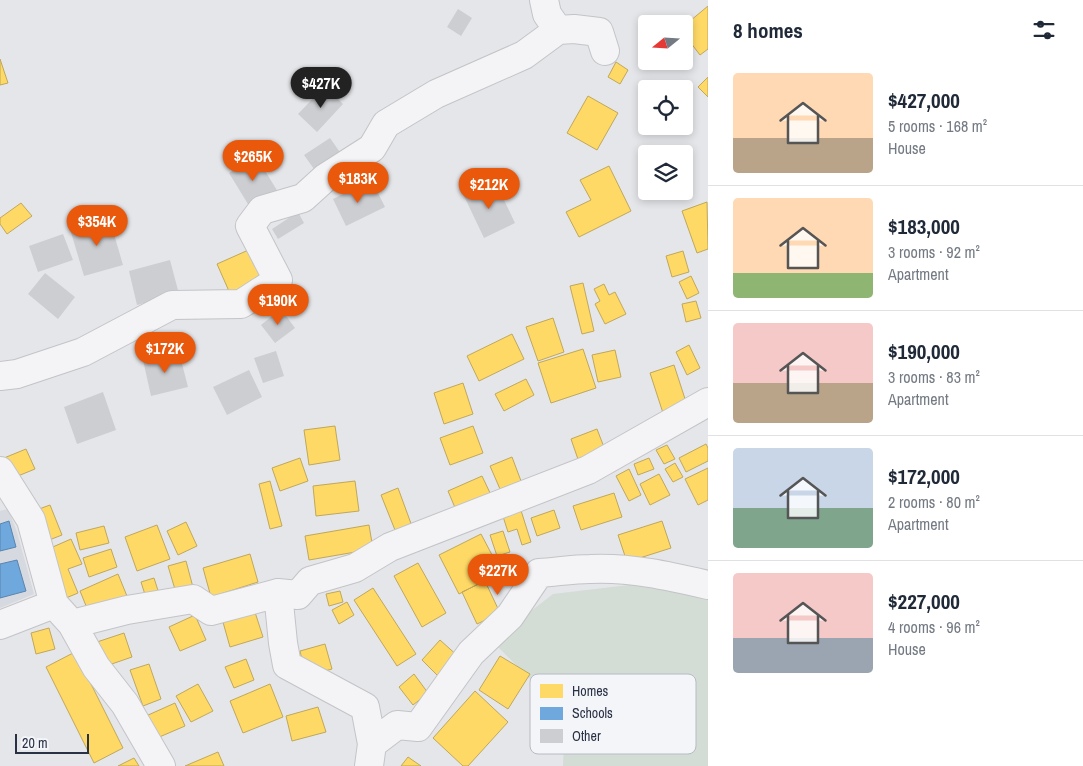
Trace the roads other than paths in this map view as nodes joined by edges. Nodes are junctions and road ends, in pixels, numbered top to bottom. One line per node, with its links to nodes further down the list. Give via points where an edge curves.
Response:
1 (544, 0): 2 (street, via 547,14)
2 (558, 30): 3 (street, via 599,32); 4 (street, via 524,55 436,94 386,124 372,148 325,178 303,198 262,210 250,226 278,280 240,304 172,305 83,352 17,374)
3 (605, 51)
4 (0, 376)
5 (708, 402): 8 (street, via 588,470 390,547 355,568 310,581 298,595)
6 (0, 470): 9 (street, via 31,520)
7 (708, 584): 12 (street, via 634,570 591,568 540,573 510,616 472,654 418,727 397,725)
8 (278, 593): 10 (street, via 211,612 193,599 127,610); 12 (street, via 287,664 366,707)
9 (54, 604): 10 (street); 11 (street)
10 (72, 624): 13 (street, via 96,667 125,704)
11 (0, 625)
12 (370, 755)
13 (161, 766)

